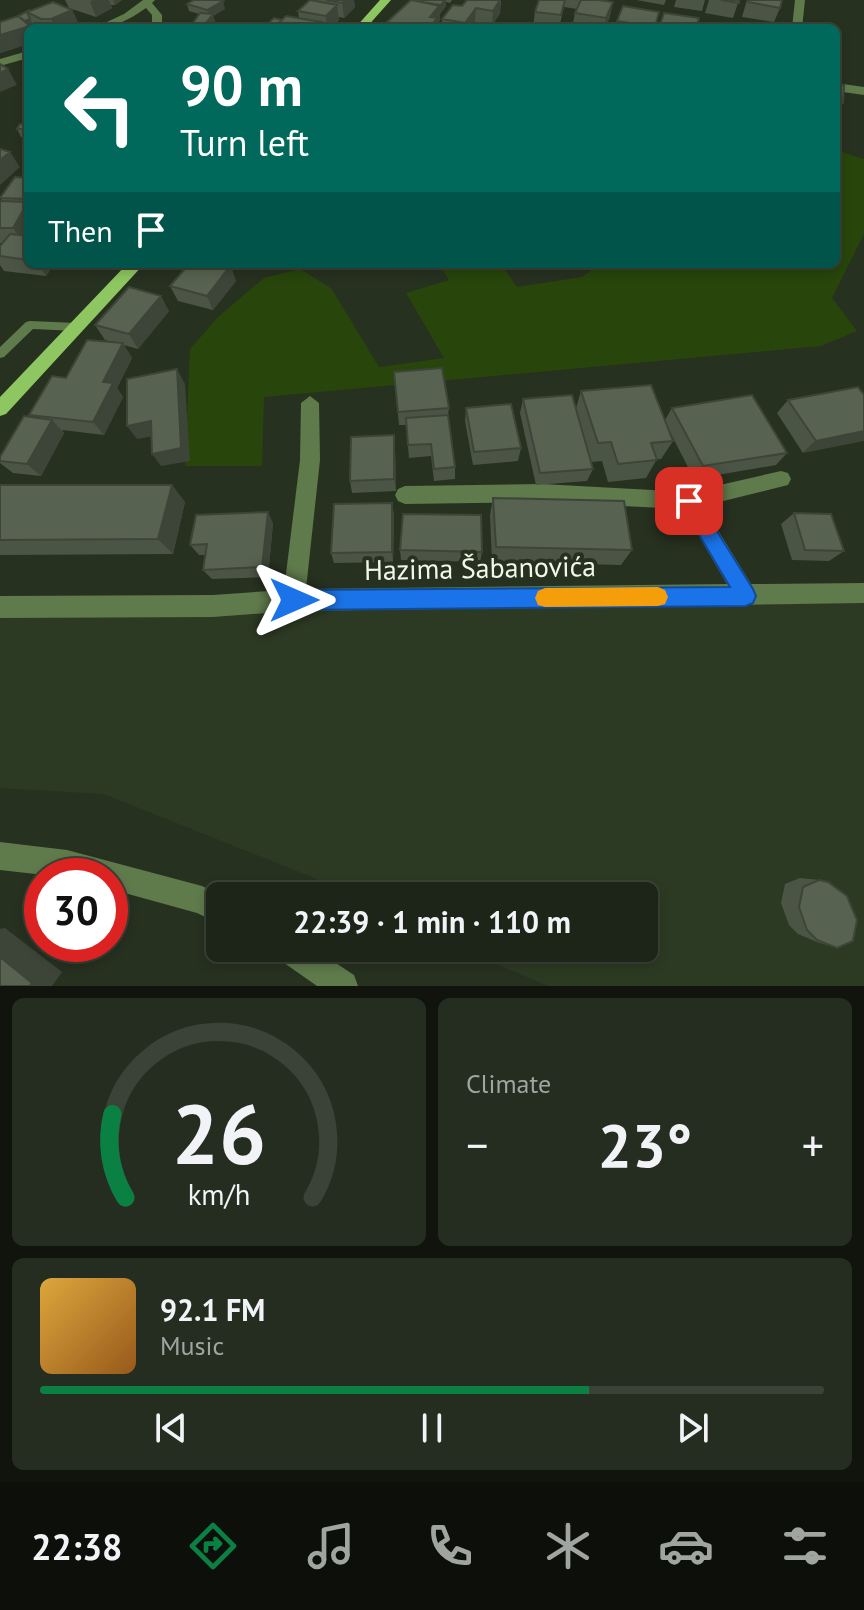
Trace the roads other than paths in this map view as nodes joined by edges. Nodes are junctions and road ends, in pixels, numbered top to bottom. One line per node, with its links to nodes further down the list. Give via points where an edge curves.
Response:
1 (386, 0): 6 (main road)
2 (800, 0): 7 (street)
3 (149, 1): 4 (street); 5 (street)
4 (109, 24)
5 (157, 24)
6 (364, 24)
7 (797, 24)
8 (24, 55): 9 (street)
9 (0, 63)
10 (840, 88): 11 (street)
11 (864, 91)
12 (132, 268): 13 (main road)
13 (77, 327): 14 (lane, via 30,325); 16 (main road)
14 (0, 354)
15 (310, 403): 22 (street, via 310,460)
16 (0, 409)
17 (781, 479): 19 (street)
18 (405, 495): 19 (street, via 542,493)
19 (689, 501): 21 (street)
20 (864, 593): 21 (street, Hazima Šabanovića)
21 (746, 596): 22 (street, Hazima Šabanovića)
22 (294, 600): 23 (street, Hazima Šabanovića, via 213,606)
23 (0, 607)
24 (0, 856): 25 (street, via 67,864)
25 (206, 902)
26 (308, 962): 27 (street)
27 (343, 986)

